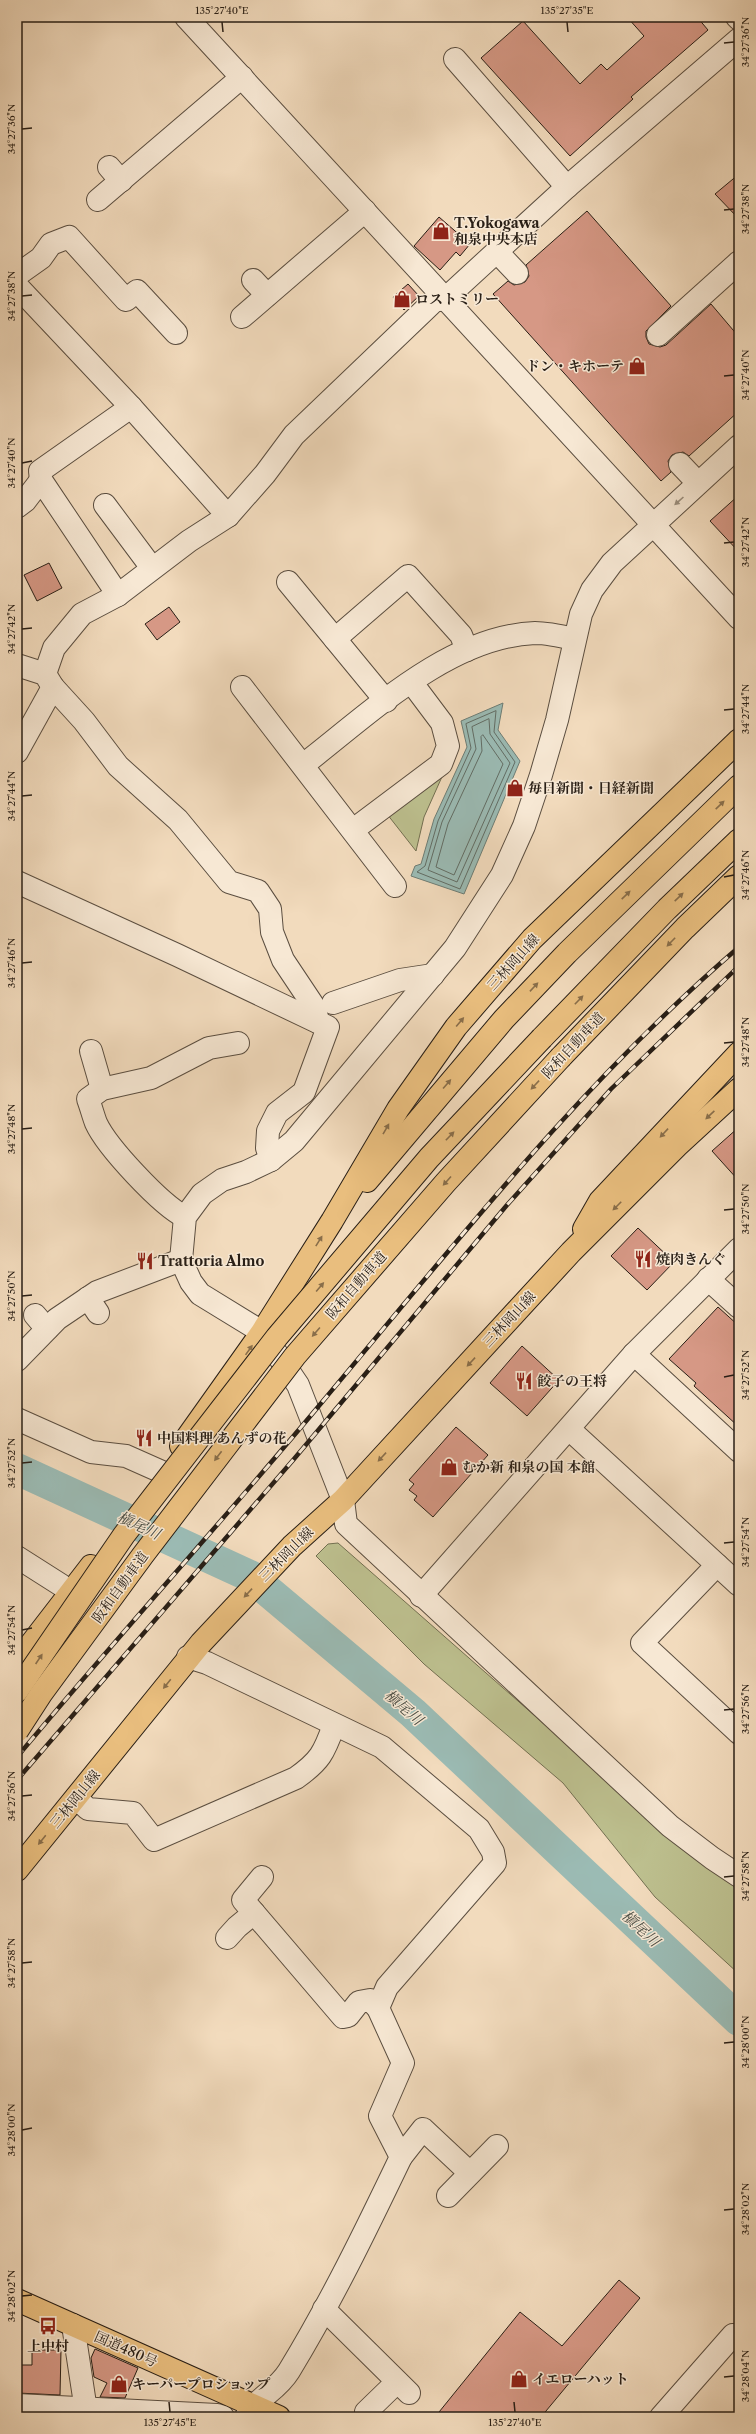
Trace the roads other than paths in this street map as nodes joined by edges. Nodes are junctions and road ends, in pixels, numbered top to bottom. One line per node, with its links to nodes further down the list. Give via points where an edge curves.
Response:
1 (186, 17): 4 (street)
2 (739, 38): 5 (street)
3 (455, 59): 5 (street)
4 (242, 77): 6 (street, via 177,122 115,174); 7 (street)
5 (568, 187): 8 (street)
6 (98, 200)
7 (365, 211): 13 (street); 14 (street, via 317,264 260,288)
8 (497, 252): 10 (street); 13 (street)
9 (739, 262): 16 (street)
10 (517, 273)
11 (17, 275): 15 (street, via 41,258 50,244 69,238 88,246 126,300 143,286)
12 (17, 286): 17 (street)
13 (445, 299): 24 (street, via 434,301 294,435 265,474); 25 (street)
14 (242, 317)
15 (173, 321)
16 (658, 335)
17 (131, 407): 20 (street, via 40,471); 24 (street)
18 (739, 446): 21 (street)
19 (680, 464): 21 (street)
20 (41, 480): 23 (street); 28 (street)
21 (698, 483): 25 (street, one-way to 25)
22 (105, 505): 26 (street)
23 (17, 507)
24 (228, 516): 26 (street)
25 (653, 524): 29 (street); 31 (street, via 612,563 592,590 581,614)
26 (152, 568): 28 (street)
27 (288, 582): 30 (street)
28 (118, 595): 34 (street, via 82,614 54,648)
29 (739, 618)
30 (335, 639): 32 (street, via 408,576 461,635); 37 (street)
31 (574, 640): 32 (street, via 529,634 515,635); 47 (street, via 557,720 524,826 498,881 455,948)
32 (467, 650): 35 (street, via 437,664)
33 (17, 665): 34 (street)
34 (49, 681): 39 (street); 49 (street, via 118,766 178,820 229,882 258,891 270,909 272,932 283,960 315,1008)
35 (412, 683): 37 (street); 42 (street, via 442,722 448,746 444,758 441,764)
36 (242, 687): 40 (street)
37 (386, 701): 40 (street)
38 (739, 740): 57 (main road, 三林岡山線, one-way to 38, via 398,1109 456,1027 532,939)
39 (17, 752)
40 (303, 765): 42 (street)
41 (739, 786): 57 (main road, 三林岡山線, one-way to 41, via 504,1019 567,953)
42 (353, 830): 46 (street)
43 (739, 840): 78 (main road, 阪和自動車道, one-way to 43, bridge, via 124,1535 277,1337 429,1158 667,909)
44 (739, 876): 80 (main road, 阪和自動車道, one-way to 80, bridge, via 685,928 561,1057 446,1182 295,1356 139,1561 41,1694)
45 (17, 882): 49 (street)
46 (395, 886)
47 (433, 975): 48 (street, via 400,980); 55 (street, via 317,1116 294,1141)
48 (333, 1003)
49 (318, 1022): 55 (street, via 328,1027 304,1092 277,1113 268,1131 267,1148)
50 (238, 1042): 53 (street, via 210,1048 151,1078)
51 (91, 1051): 53 (street)
52 (739, 1054): 59 (main road, 三林岡山線, one-way to 59, via 600,1201)
53 (102, 1089): 56 (street, via 88,1099 96,1124 151,1189 175,1212)
54 (739, 1089): 59 (main road, 三林岡山線, one-way to 59, via 677,1146)
55 (271, 1160): 56 (street, via 222,1180 202,1194)
56 (185, 1217): 60 (street)
57 (332, 1221): 63 (main road, 三林岡山線, one-way to 57)
58 (739, 1249): 61 (street)
59 (571, 1252): 70 (main road, 三林岡山線, one-way to 70)
60 (181, 1260): 63 (street, via 191,1282 200,1294); 65 (street, via 97,1292 93,1306 41,1322)
61 (708, 1278): 62 (street); 64 (street)
62 (739, 1307)
63 (262, 1332): 69 (main road, 三林岡山線, one-way to 63); 70 (street, via 298,1385)
64 (634, 1354): 67 (street); 68 (street)
65 (17, 1360)
66 (17, 1419): 69 (street, via 91,1452 126,1456)
67 (569, 1429): 72 (street); 75 (street)
68 (739, 1451)
69 (157, 1478): 73 (main road, 三林岡山線)
70 (343, 1500): 75 (street, via 346,1524); 76 (main road, 三林岡山線, one-way to 76, via 284,1554)
71 (17, 1557): 73 (street)
72 (717, 1565): 74 (street); 81 (street, via 642,1643)
73 (70, 1584): 77 (main road, 三林岡山線)
74 (739, 1585)
75 (421, 1596): 84 (street, via 670,1826)
76 (195, 1650): 79 (street, via 207,1663); 82 (main road, 三林岡山線, one-way to 82)
77 (17, 1662)
78 (17, 1691)
79 (334, 1725): 82 (street, via 324,1752 315,1764 296,1778 154,1840 133,1813 88,1809); 88 (street, via 382,1747 480,1829 495,1864 386,1987)
80 (17, 1731)
81 (739, 1733)
82 (76, 1798): 83 (main road, 三林岡山線, one-way to 83)
83 (19, 1864)
84 (739, 1876)
85 (262, 1877): 86 (street)
86 (249, 1906): 87 (street); 88 (street, via 302,1983 343,2017 348,2016 359,2002 370,2000)
87 (226, 1938)
88 (378, 2008): 90 (street, via 403,2063 380,2116)
89 (497, 2146): 91 (street)
90 (400, 2157): 91 (street, via 423,2130); 94 (street, via 351,2260)
91 (470, 2172): 92 (street)
92 (448, 2196)
93 (17, 2300): 95 (main road, 国道480号)
94 (324, 2309): 98 (street, via 276,2389); 99 (street, via 403,2388)
95 (73, 2325): 98 (main road, 国道480号); 100 (street)
96 (732, 2335): 103 (street, via 697,2389)
97 (17, 2405): 100 (street)
98 (249, 2411): 102 (main road, 国道480号)
99 (366, 2412)
100 (86, 2413): 101 (street)
101 (223, 2417)
102 (278, 2417)
103 (661, 2417)

